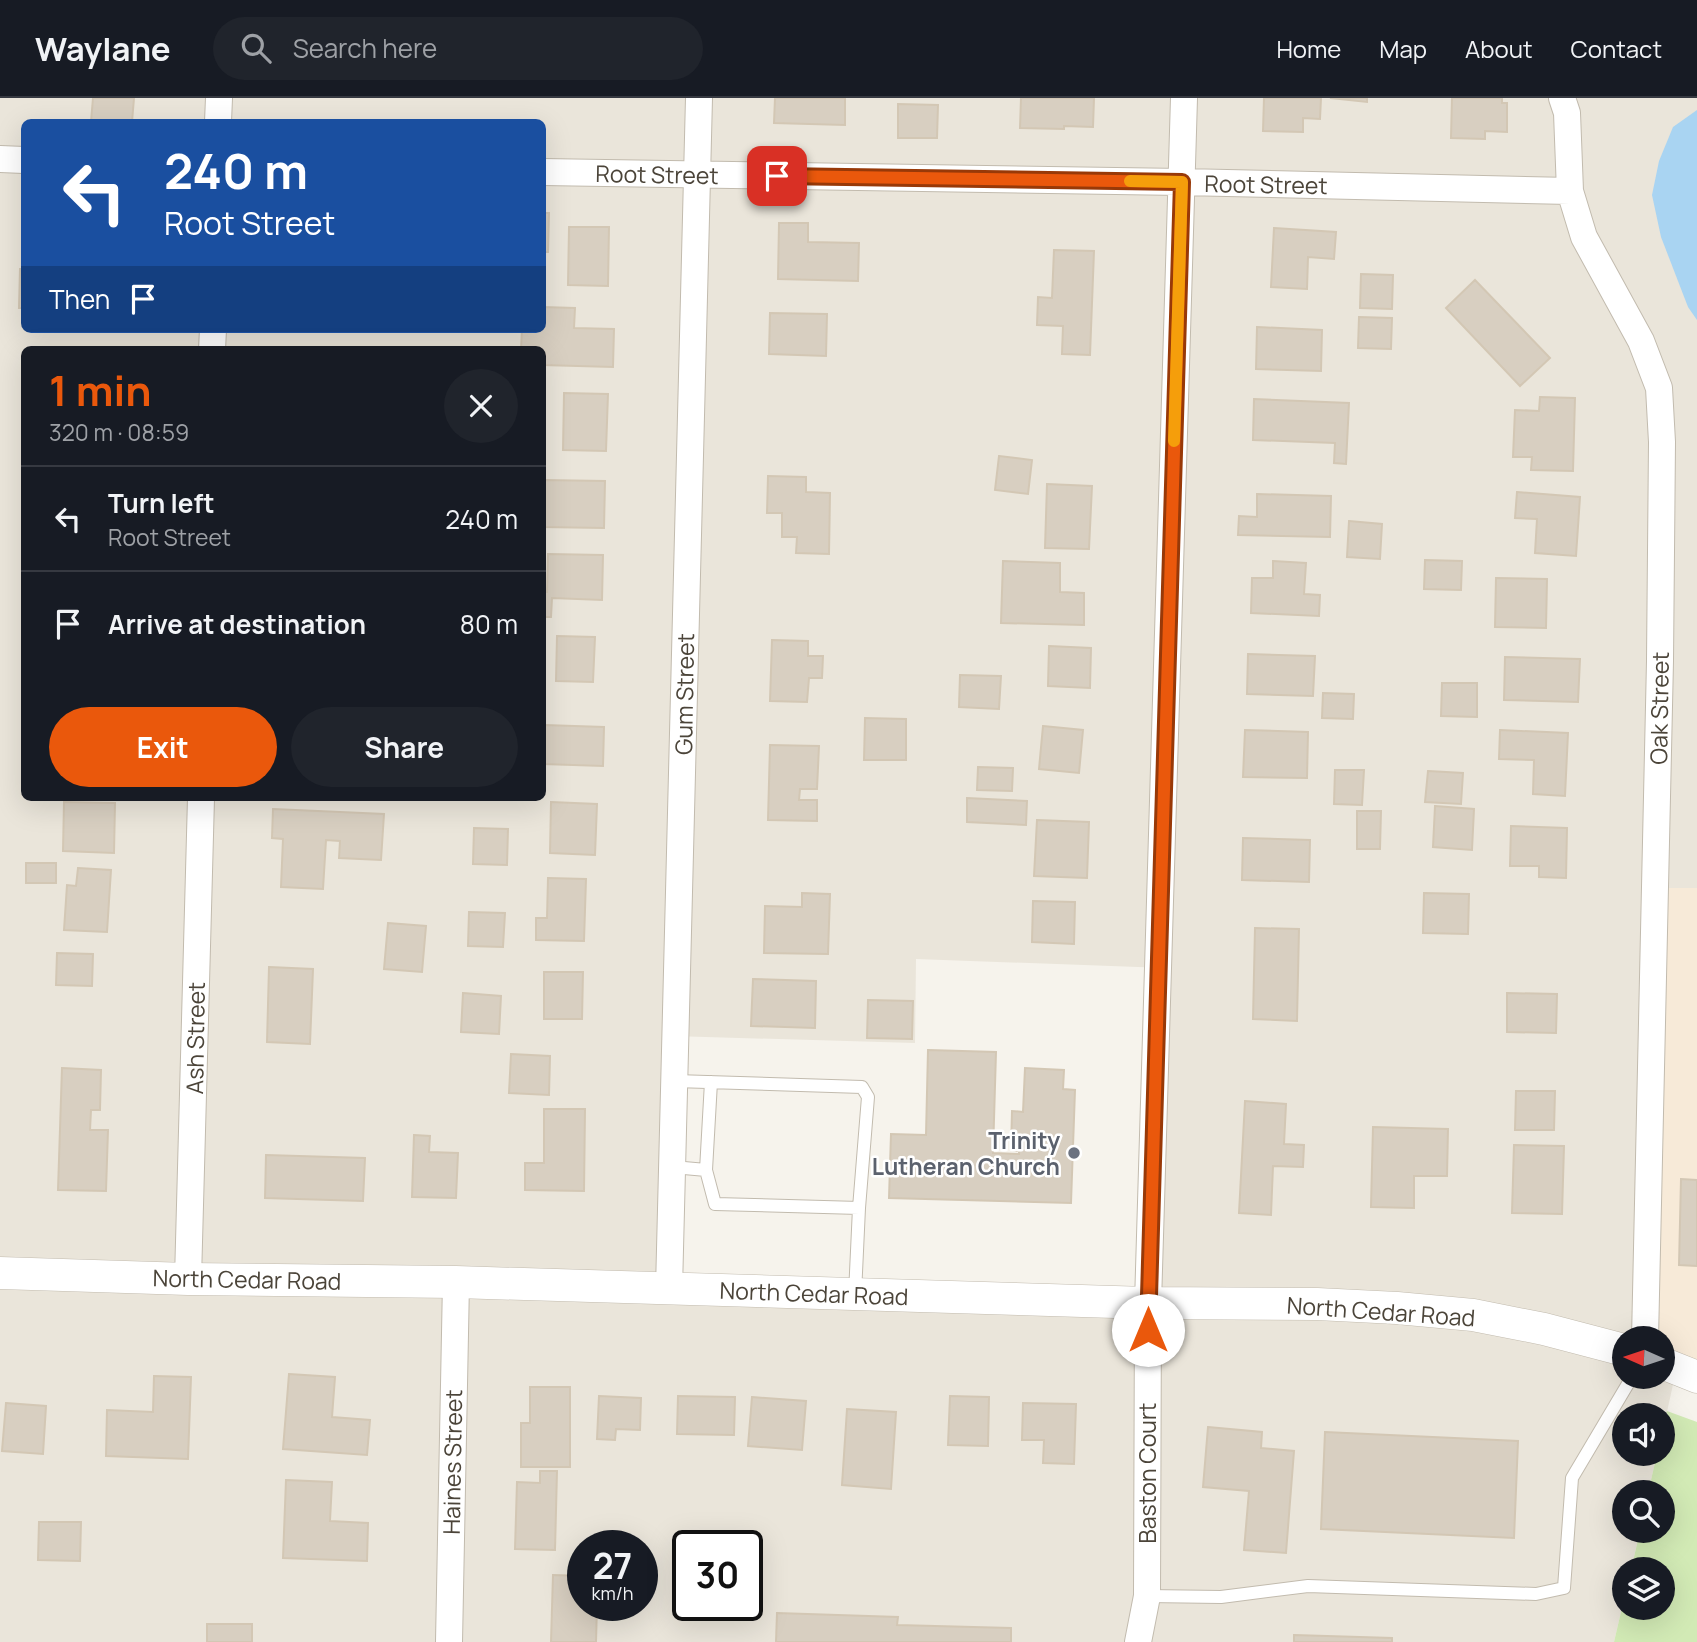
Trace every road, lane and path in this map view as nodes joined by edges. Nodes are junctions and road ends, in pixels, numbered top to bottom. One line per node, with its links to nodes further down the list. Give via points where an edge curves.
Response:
1 (219, 98): 5 (street)
2 (699, 98): 9 (street, Gum Street)
3 (1184, 98): 10 (street, Baston Court)
4 (1562, 98): 11 (street, Oak Street, via 1567,113)
5 (218, 119)
6 (0, 159): 7 (street)
7 (21, 160)
8 (546, 172): 9 (street, Root Street)
9 (696, 175): 10 (street, Root Street); 13 (street, Gum Street)
10 (1182, 182): 11 (street, Root Street); 23 (street, Baston Court)
11 (1570, 191): 24 (street, Oak Street, via 1584,237 1641,341 1659,388 1660,661)
12 (201, 801): 19 (street, Ash Street)
13 (675, 1081): 14 (lane); 15 (street, Gum Street)
14 (711, 1082): 16 (lane); 17 (lane, via 862,1087 868,1097)
15 (673, 1167): 16 (lane); 21 (street, Gum Street)
16 (706, 1170): 17 (lane, via 715,1204)
17 (859, 1208): 22 (lane)
18 (0, 1273): 19 (street, North Cedar Road)
19 (188, 1279): 20 (street, North Cedar Road)
20 (456, 1282): 21 (street, North Cedar Road); 30 (street, Haines Street)
21 (669, 1289): 22 (street, North Cedar Road)
22 (855, 1294): 23 (street, North Cedar Road)
23 (1148, 1303): 25 (street, North Cedar Road, via 1410,1309 1473,1315); 29 (street, Baston Court)
24 (1646, 1326)
25 (1612, 1347)
26 (1675, 1368): 27 (street)
27 (1697, 1377)
28 (1624, 1390): 29 (lane, via 1572,1478 1564,1588 1536,1594 1308,1586 1221,1597)
29 (1147, 1596): 31 (street, Baston Court)
30 (449, 1642)
31 (1138, 1642)

